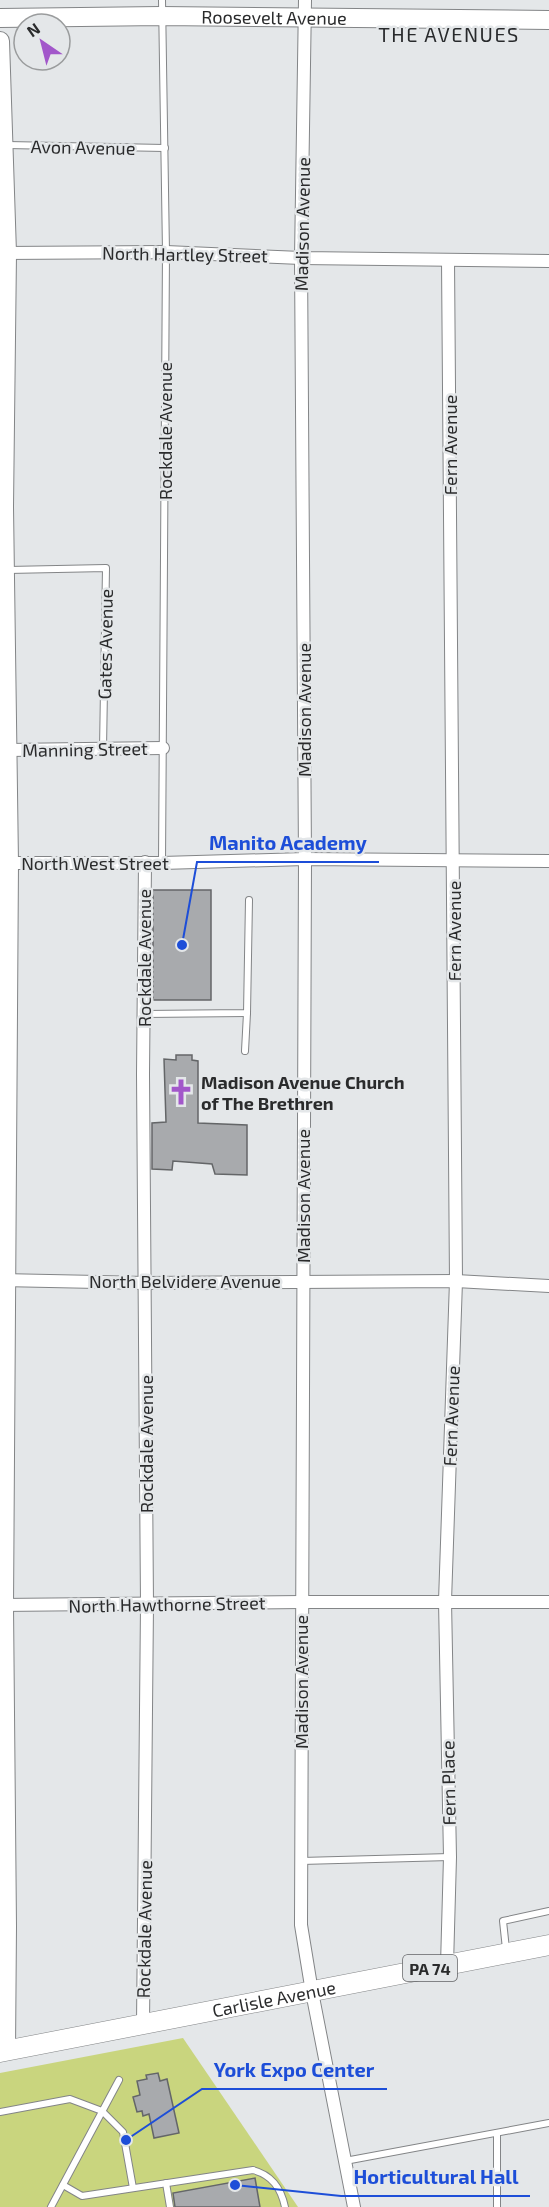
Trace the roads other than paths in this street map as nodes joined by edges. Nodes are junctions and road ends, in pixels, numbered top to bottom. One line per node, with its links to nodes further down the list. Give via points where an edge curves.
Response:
1 (305, 0): 4 (street, Madison Avenue)
2 (161, 8): 3 (street, Roosevelt Avenue); 4 (street, Roosevelt Avenue); 8 (lane, Rockdale Avenue)
3 (0, 18)
4 (305, 18): 5 (street, Roosevelt Avenue); 11 (street, Madison Avenue)
5 (549, 20)
6 (0, 41): 7 (street)
7 (2, 145): 8 (lane, Avon Avenue); 10 (street)
8 (165, 148): 9 (lane, Rockdale Avenue)
9 (166, 252): 10 (street, North Hartley Street); 11 (street, North Hartley Street); 16 (lane, Rockdale Avenue)
10 (3, 253): 14 (street)
11 (301, 258): 12 (street, North Hartley Street); 19 (street, Madison Avenue)
12 (448, 260): 13 (street, North Hartley Street); 20 (street, Fern Avenue)
13 (549, 261)
14 (2, 507): 15 (street)
15 (5, 570): 17 (lane, Gates Avenue, via 106,568); 18 (street)
16 (163, 748): 17 (street, Manning Street); 24 (lane, Rockdale Avenue)
17 (103, 749): 18 (street, Manning Street)
18 (8, 750): 23 (street)
19 (305, 859): 20 (street, North West Street); 24 (street, North West Street); 30 (street, Madison Avenue)
20 (453, 859): 21 (street, North West Street); 31 (street, Fern Avenue)
21 (549, 861)
22 (145, 862): 23 (street, North West Street); 24 (street, North West Street); 27 (street, Rockdale Avenue)
23 (5, 863): 29 (street)
24 (162, 863)
25 (249, 900): 26 (lane)
26 (246, 1012): 27 (lane); 28 (lane)
27 (143, 1014): 32 (street, Rockdale Avenue)
28 (245, 1052)
29 (4, 1280): 32 (street, North Belvidere Avenue); 38 (street)
30 (302, 1281): 31 (street, North Belvidere Avenue); 32 (street, North Belvidere Avenue); 35 (street, Madison Avenue)
31 (456, 1281): 33 (street, North Belvidere Avenue); 34 (street, Fern Avenue)
32 (146, 1282): 37 (street, Rockdale Avenue)
33 (549, 1286)
34 (445, 1601): 35 (street, North Hawthorne Street); 36 (street, North Hawthorne Street); 39 (street, Fern Place)
35 (302, 1602): 37 (street, North Hawthorne Street); 40 (street, Madison Avenue)
36 (549, 1602)
37 (147, 1605): 38 (street, North Hawthorne Street); 47 (street, Rockdale Avenue)
38 (2, 1606): 42 (street)
39 (450, 1857): 40 (lane); 45 (street, Fern Place)
40 (300, 1861): 46 (street, Madison Avenue, via 301,1925)
41 (549, 1911): 44 (lane, via 503,1921)
42 (4, 1926): 48 (street)
43 (549, 1945): 44 (main road, Carlisle Avenue / PA 74)
44 (507, 1953): 45 (main road, Carlisle Avenue / PA 74)
45 (447, 1965): 46 (main road, Carlisle Avenue / PA 74)
46 (312, 1992): 47 (main road, Carlisle Avenue / PA 74); 54 (street, Madison Avenue)
47 (142, 2025): 48 (main road, Carlisle Avenue / PA 74)
48 (3, 2052)
49 (118, 2080): 50 (lane)
50 (102, 2111): 51 (lane, via 70,2099); 56 (lane); 57 (lane, via 123,2132)
51 (0, 2112)
52 (549, 2123): 53 (lane)
53 (497, 2133): 54 (lane); 62 (lane)
54 (345, 2161): 61 (street, Madison Avenue)
55 (166, 2183): 57 (lane); 59 (lane); 60 (lane, via 253,2170 267,2174 283,2196)
56 (63, 2185): 57 (lane, via 82,2196); 58 (lane)
57 (133, 2188)
58 (51, 2207)
59 (170, 2207)
60 (285, 2207)
61 (354, 2207)
62 (496, 2207)

